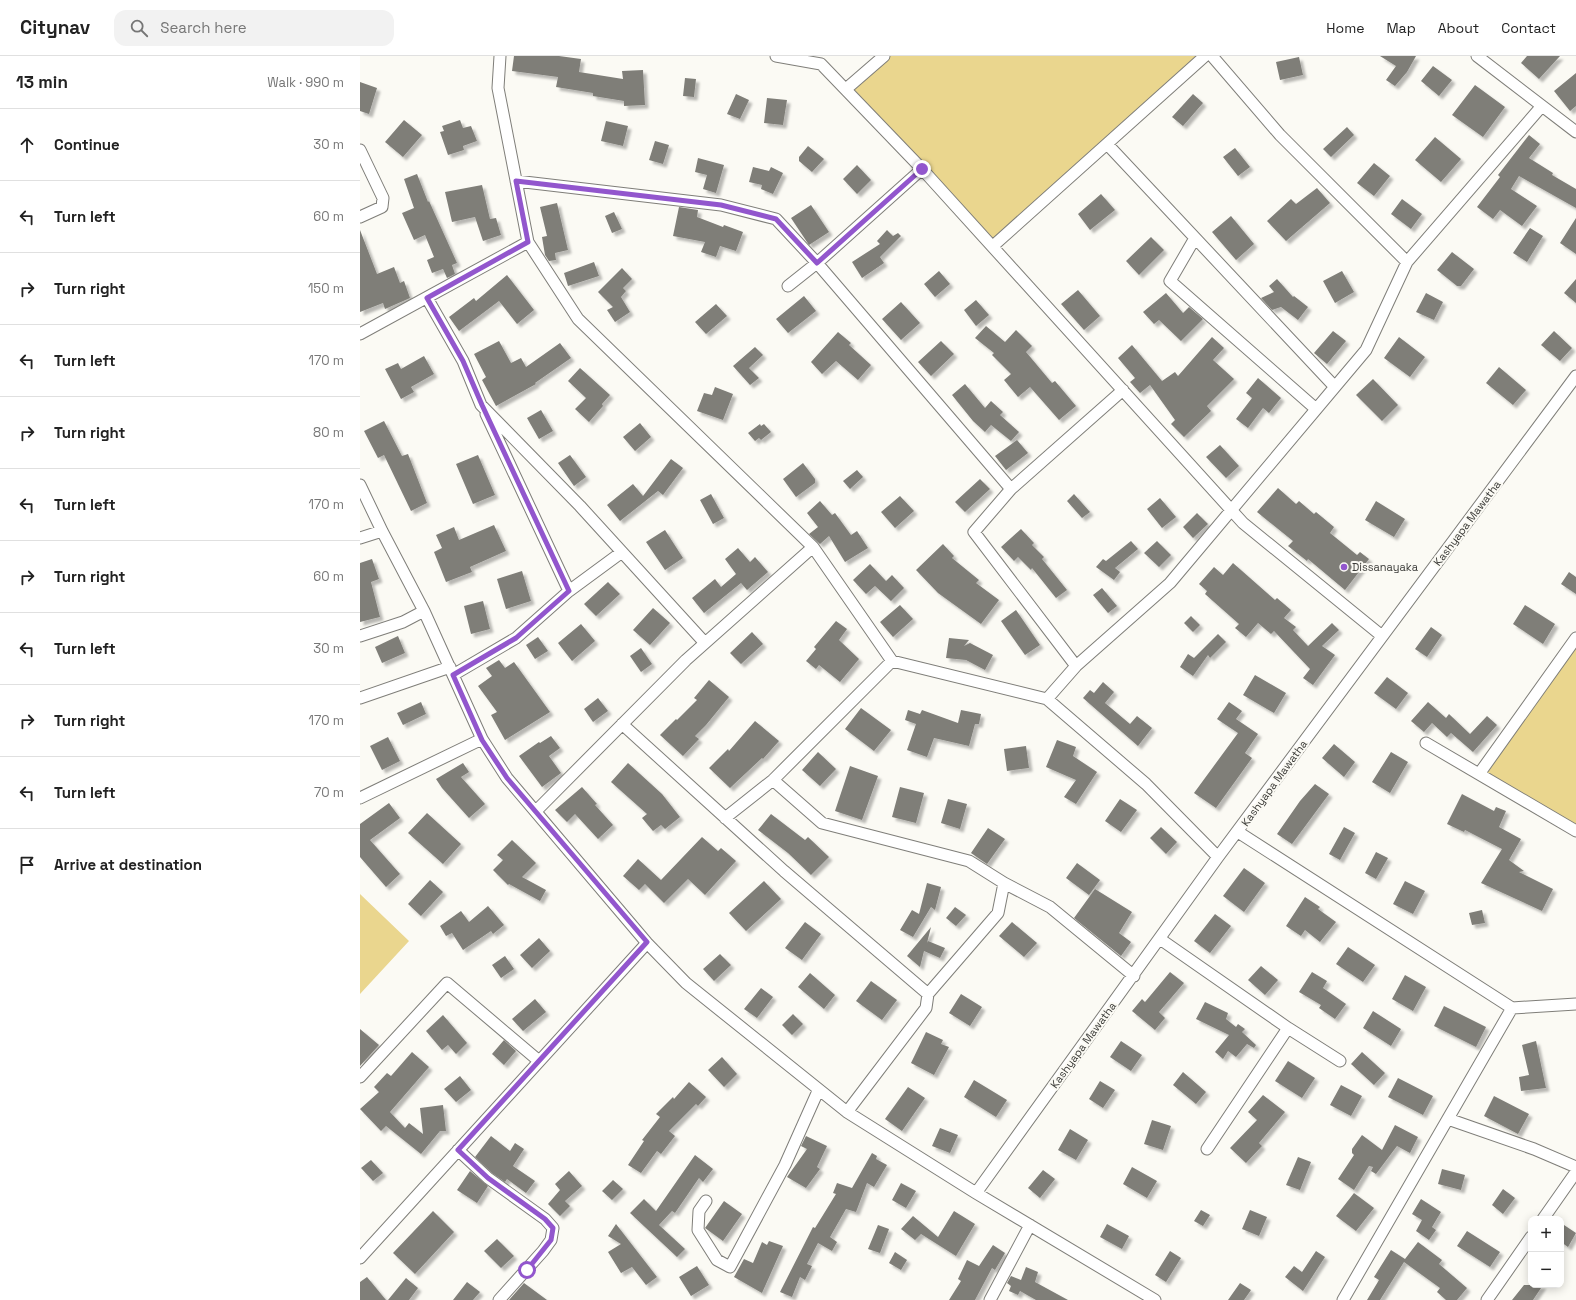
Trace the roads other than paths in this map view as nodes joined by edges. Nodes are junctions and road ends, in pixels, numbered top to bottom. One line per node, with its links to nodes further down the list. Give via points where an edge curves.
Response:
1 (500, 56): 13 (street, via 498,88)
2 (776, 56): 7 (street, via 821,64)
3 (884, 56): 7 (street)
4 (1204, 56): 10 (street)
5 (1212, 56): 18 (street, via 1280,135)
6 (1477, 56): 8 (street)
7 (846, 89): 12 (street)
8 (1541, 107): 9 (street); 18 (street)
9 (1576, 132)
10 (1107, 144): 15 (street); 17 (street)
11 (360, 150): 14 (street, via 384,198 382,207)
12 (922, 169): 17 (street); 19 (street)
13 (516, 181): 16 (street); 19 (street, via 721,205 776,219)
14 (360, 217)
15 (1195, 238): 24 (street); 27 (street, via 1170,281)
16 (528, 242): 21 (street); 33 (street, via 578,319)
17 (993, 246): 25 (street)
18 (1407, 262): 24 (street, via 1366,350)
19 (817, 263): 20 (street); 29 (street)
20 (788, 286)
21 (427, 298): 22 (street); 26 (street, via 463,361)
22 (360, 334)
23 (1576, 376): 38 (street, Kashyapa Mawatha)
24 (1335, 387): 27 (street)
25 (1123, 390): 29 (street); 30 (street)
26 (482, 405): 34 (street); 35 (street)
27 (1316, 409): 30 (street)
28 (360, 485): 31 (street)
29 (1011, 489): 42 (street, via 974,532)
30 (1232, 510): 38 (street, via 1243,522); 42 (street, via 1170,583)
31 (382, 531): 32 (street); 36 (street)
32 (360, 538)
33 (813, 547): 40 (street); 41 (street)
34 (622, 552): 35 (street); 40 (street)
35 (569, 591): 43 (street, via 516,638)
36 (424, 611): 37 (street, via 404,622); 43 (street)
37 (360, 636)
38 (1382, 636): 55 (street, Kashyapa Mawatha)
39 (1576, 638): 49 (street)
40 (705, 643): 46 (street)
41 (892, 661): 45 (street); 50 (street)
42 (1076, 666): 45 (street)
43 (451, 671): 44 (street); 47 (street)
44 (360, 698)
45 (1047, 699): 56 (street, via 1146,784)
46 (622, 724): 52 (street); 53 (street)
47 (482, 740): 51 (street); 52 (street, via 507,778)
48 (1426, 743): 49 (street)
49 (1479, 774): 54 (street)
50 (773, 780): 53 (street); 57 (street, via 822,823 969,861)
51 (360, 798)
52 (536, 811): 59 (street)
53 (725, 818): 61 (street)
54 (1576, 831)
55 (1238, 832): 56 (street, Kashyapa Mawatha); 63 (street)
56 (1218, 857): 58 (street, Kashyapa Mawatha)
57 (1004, 883): 60 (street, via 1050,906); 61 (street, via 998,913)
58 (1160, 939): 60 (street, Kashyapa Mawatha); 64 (street)
59 (647, 942): 65 (street); 68 (street, via 686,983)
60 (1134, 976): 75 (street, Kashyapa Mawatha)
61 (928, 994): 69 (street, via 926,1008)
62 (1576, 1004): 63 (street)
63 (1512, 1008): 70 (street)
64 (1288, 1028): 66 (street); 71 (street)
65 (539, 1061): 67 (street, via 447,983); 72 (street)
66 (1340, 1061)
67 (360, 1077)
68 (818, 1091): 69 (street); 76 (street, via 785,1165 730,1266 717,1260 698,1230 698,1210)
69 (847, 1112): 75 (street)
70 (1448, 1119): 73 (street, via 1534,1149); 84 (street)
71 (1207, 1149)
72 (458, 1150): 80 (street); 81 (street, via 488,1178 545,1219 553,1228 551,1240 543,1251)
73 (1576, 1167)
74 (1576, 1172): 77 (street)
75 (976, 1193): 78 (street)
76 (706, 1201)
77 (1545, 1216)
78 (1030, 1225): 82 (street); 83 (street)
79 (1528, 1241): 85 (street)
80 (360, 1258)
81 (499, 1300)
82 (990, 1300)
83 (1155, 1300)
84 (1343, 1300)
85 (1487, 1300)

